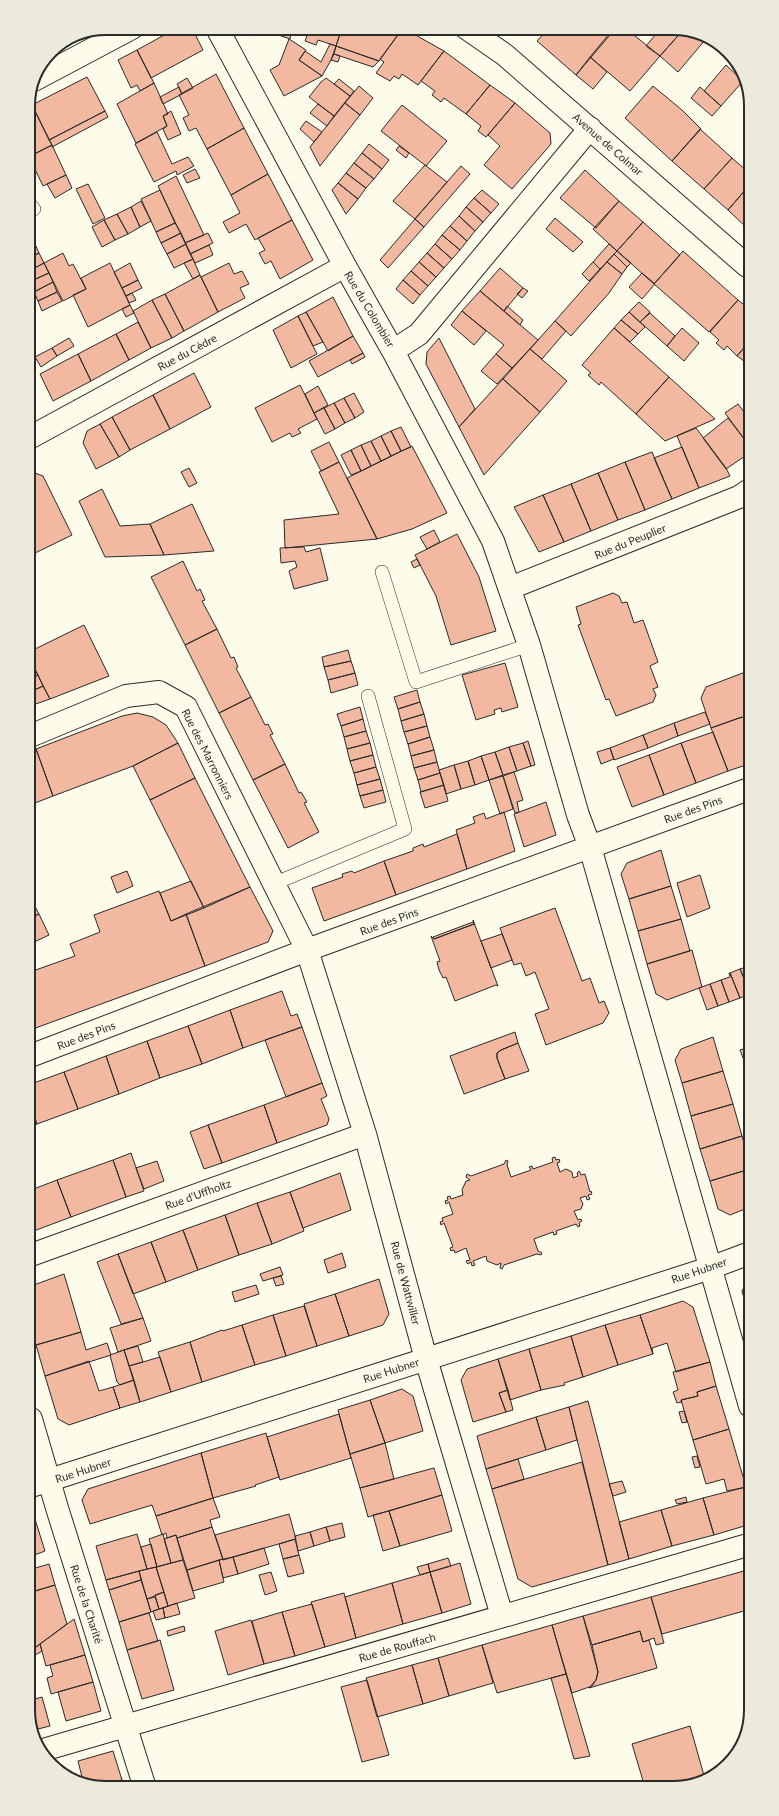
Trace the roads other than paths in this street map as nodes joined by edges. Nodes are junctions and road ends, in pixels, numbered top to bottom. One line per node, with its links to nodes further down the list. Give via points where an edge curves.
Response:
1 (119, 35): 4 (street)
2 (220, 35): 7 (street, Rue du Colombier)
3 (476, 35): 5 (street, Avenue de Colmar, via 505,55)
4 (41, 76)
5 (590, 128): 6 (street, Avenue de Colmar); 8 (street, Rue du Colombier, via 419,334)
6 (744, 263)
7 (345, 266): 8 (street, Rue du Colombier); 9 (street, Rue du Cèdre)
8 (394, 351): 12 (street, via 493,541)
9 (35, 435)
10 (744, 494): 12 (street, Rue du Peuplier)
11 (382, 572): 13 (lane, via 416,682)
12 (510, 588): 13 (street)
13 (529, 644): 17 (street, via 578,815)
14 (368, 696): 18 (lane, via 405,829)
15 (35, 734): 18 (street, Rue des Marronniers, via 126,696 159,692 186,707)
16 (744, 791): 17 (street, Rue des Pins)
17 (590, 847): 19 (street, Rue des Pins); 24 (street)
18 (273, 884): 19 (street, Rue des Marronniers)
19 (307, 950): 20 (street, Rue des Pins); 21 (street, Rue de Wattwiller)
20 (35, 1054)
21 (365, 1134): 22 (street, Rue d'Uffholtz); 25 (street, Rue de Wattwiller)
22 (35, 1254)
23 (744, 1255): 24 (street, Rue Hubner)
24 (710, 1268): 25 (street, Rue Hubner); 26 (street)
25 (426, 1359): 28 (street, Rue Hubner); 30 (street, Rue de Wattwiller)
26 (744, 1385)
27 (35, 1448): 28 (street, Rue de la Charité)
28 (40, 1484): 31 (street, Rue de la Charité)
29 (744, 1546): 30 (street, Rue de Rouffach)
30 (502, 1616): 31 (street, Rue de Rouffach)
31 (126, 1726): 32 (street, Rue de Rouffach); 33 (street, Rue de la Charité)
32 (47, 1749)
33 (143, 1781)

